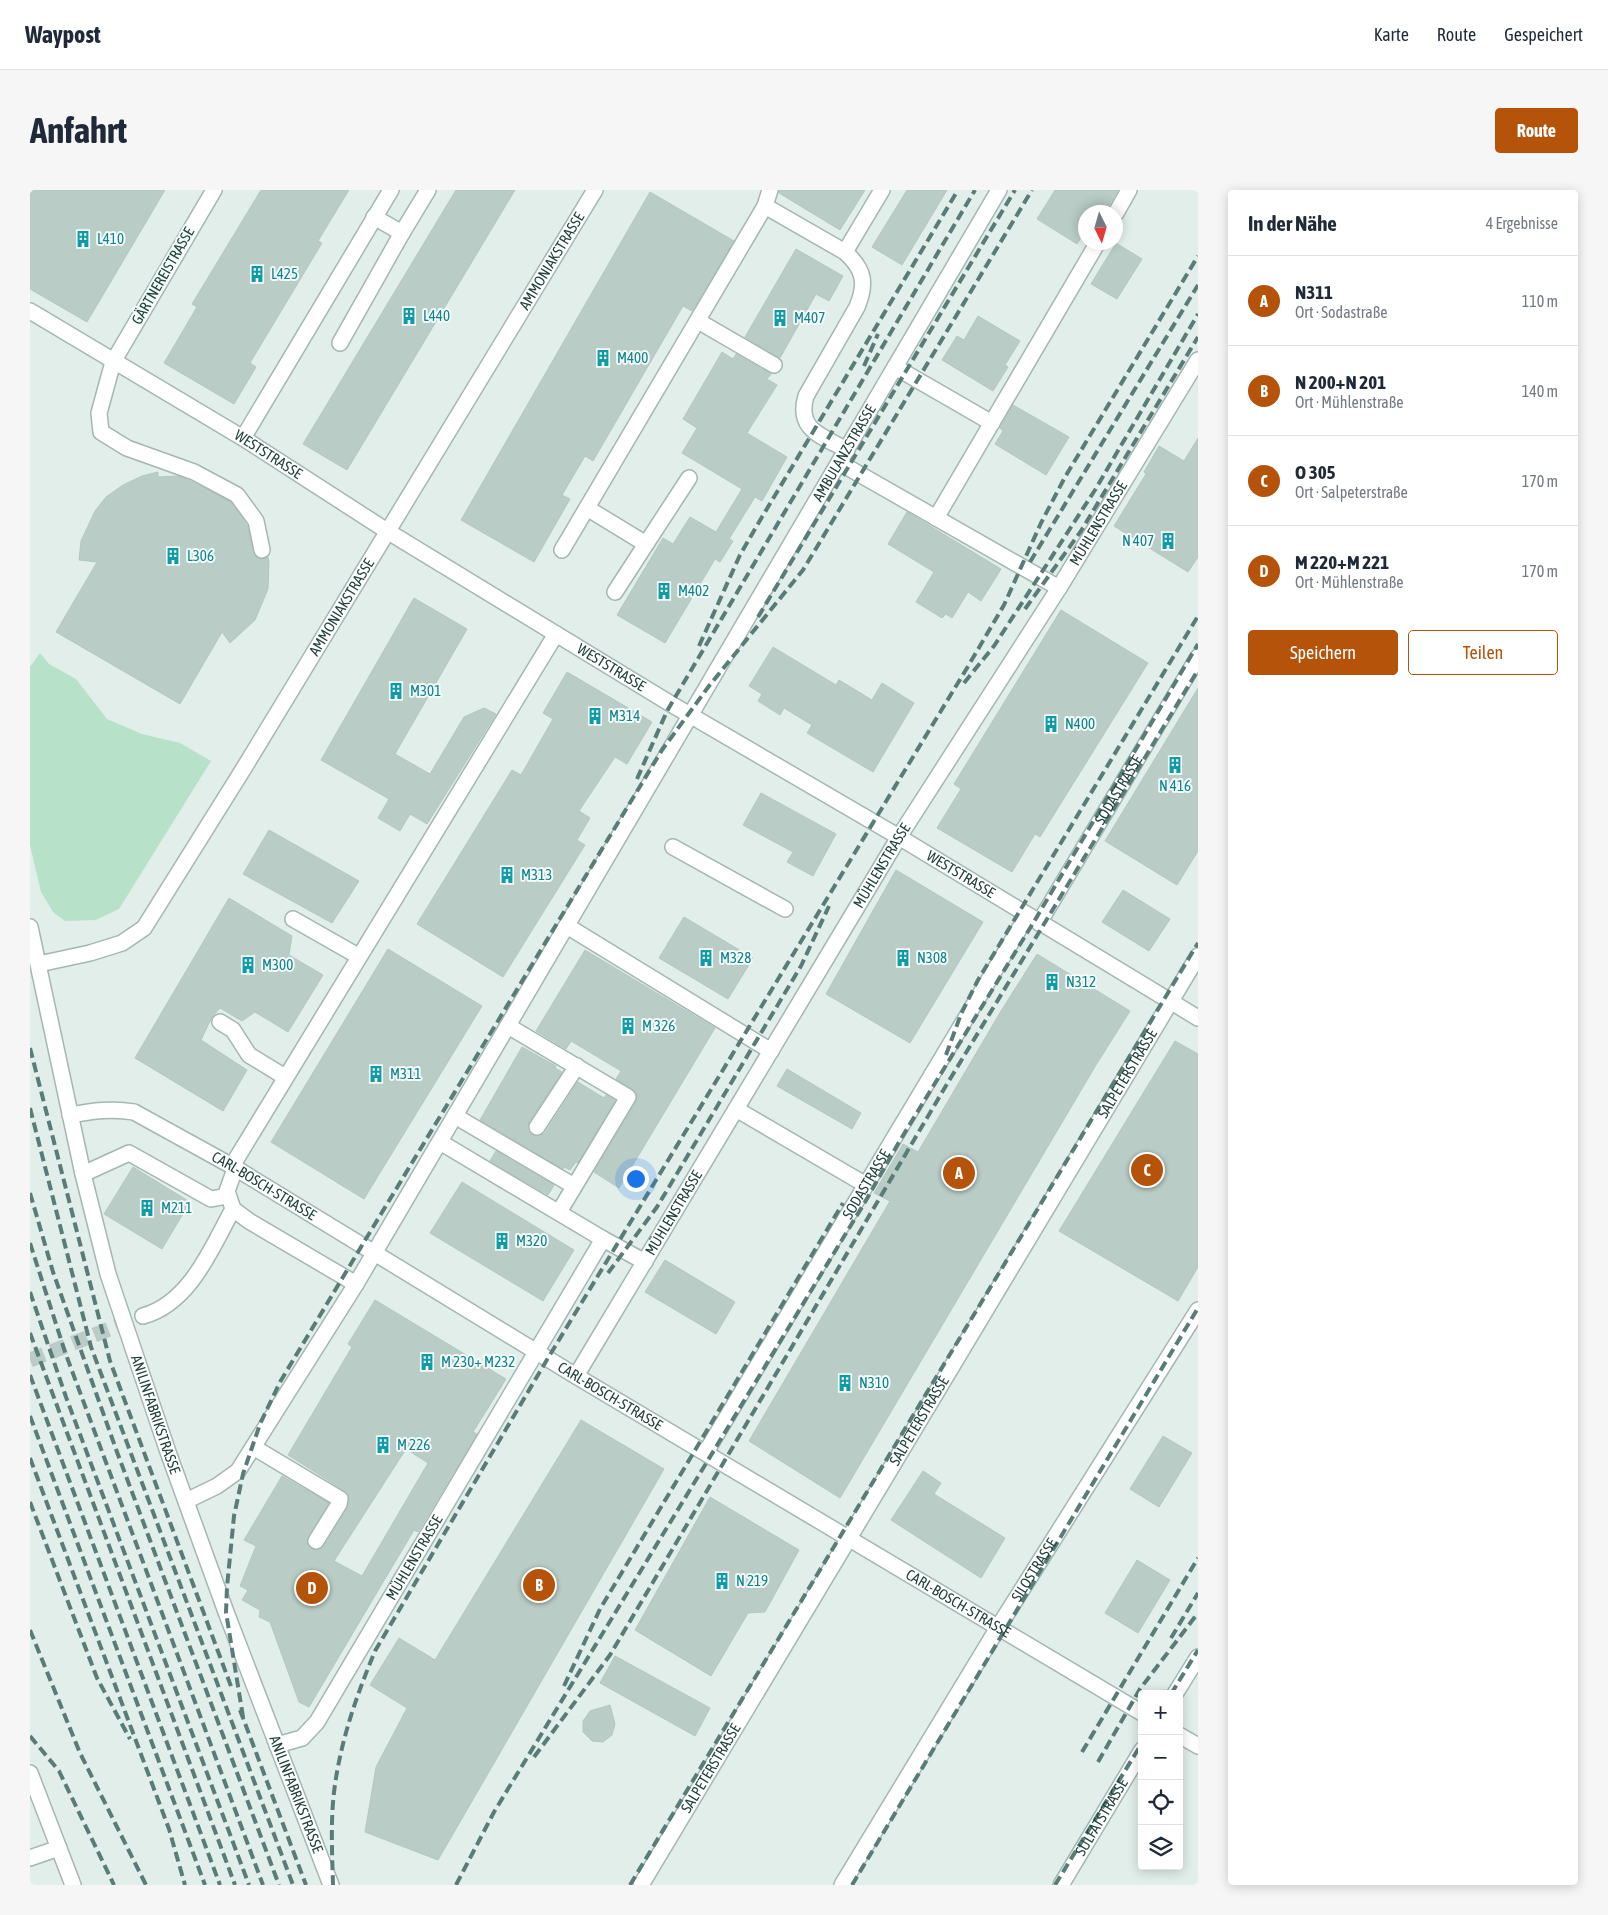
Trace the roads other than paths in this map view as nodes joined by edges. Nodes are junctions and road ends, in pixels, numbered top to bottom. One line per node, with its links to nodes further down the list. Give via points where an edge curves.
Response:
1 (214, 190): 19 (street, GÄRTNEREISTRASSE)
2 (390, 190): 11 (street)
3 (428, 190): 12 (street)
4 (595, 190): 28 (street, AMMONIAKSTRASSE)
5 (770, 190): 10 (street)
6 (882, 190): 14 (street)
7 (998, 190): 21 (street, AMBULANZSTRASSE)
8 (1129, 190): 9 (street)
9 (1121, 205)
10 (766, 206): 14 (street); 16 (street)
11 (374, 217): 12 (street); 23 (street)
12 (402, 233): 17 (street)
13 (1093, 250): 22 (street)
14 (845, 252): 24 (street, via 855,261 863,277 864,291 806,396 802,409 805,422)
15 (30, 311): 19 (street, WESTSTRASSE)
16 (698, 321): 20 (street); 26 (street)
17 (340, 343)
18 (1198, 360): 32 (street, MÜHLENSTRASSE)
19 (113, 362): 23 (street, WESTSTRASSE); 30 (street, GÄRTNEREISTRASSE, via 99,413 101,432 127,448 194,472 237,494 256,522)
20 (774, 365)
21 (896, 367): 22 (street); 24 (street, AMBULANZSTRASSE)
22 (992, 423): 27 (street)
23 (243, 438): 28 (street, WESTSTRASSE)
24 (843, 456): 27 (street); 36 (street, AMBULANZSTRASSE)
25 (689, 478): 29 (street)
26 (587, 508): 29 (street); 31 (street)
27 (936, 518): 32 (street)
28 (387, 531): 34 (street, WESTSTRASSE); 46 (street, AMMONIAKSTRASSE, via 144,928 122,943)
29 (646, 544): 33 (street)
30 (262, 550)
31 (562, 550)
32 (1059, 588): 37 (street, MÜHLENSTRASSE)
33 (616, 592)
34 (556, 634): 36 (street, WESTSTRASSE); 44 (street)
35 (1198, 657): 41 (street, SODASTRASSE)
36 (691, 716): 37 (street, WESTSTRASSE); 42 (street, AMBULANZSTRASSE)
37 (899, 837): 41 (street, WESTSTRASSE); 51 (street, MÜHLENSTRASSE)
38 (673, 847): 39 (street)
39 (785, 909)
40 (293, 918): 44 (street)
41 (1033, 919): 47 (street, WESTSTRASSE); 61 (street, SODASTRASSE)
42 (567, 926): 50 (street, AMBULANZSTRASSE); 51 (street)
43 (30, 927): 46 (street, ANILINFABRIKSTRASSE)
44 (358, 956): 53 (street)
45 (1198, 956): 47 (street, SALPETERSTRASSE)
46 (40, 964): 55 (street, ANILINFABRIKSTRASSE)
47 (1170, 1002): 48 (street, WESTSTRASSE); 76 (street, SALPETERSTRASSE)
48 (1198, 1018)
49 (220, 1022): 53 (street, via 233,1030 249,1055)
50 (508, 1026): 52 (street); 56 (street, AMBULANZSTRASSE)
51 (771, 1051): 54 (street, MÜHLENSTRASSE)
52 (577, 1066): 57 (street); 62 (street, via 628,1098)
53 (286, 1076): 59 (street)
54 (736, 1109): 61 (street); 67 (street, MÜHLENSTRASSE)
55 (70, 1116): 59 (street, CARL-BOSCH-STRASSE, via 110,1109 134,1112); 60 (street, ANILINFABRIKSTRASSE)
56 (455, 1116): 58 (street, AMBULANZSTRASSE); 62 (street)
57 (537, 1126)
58 (440, 1142): 64 (street); 66 (street, AMBULANZSTRASSE)
59 (233, 1168): 63 (street, via 227,1185); 66 (street, CARL-BOSCH-STRASSE)
60 (83, 1174): 63 (street, via 129,1153 211,1200); 75 (street, ANILINFABRIKSTRASSE, via 108,1274)
61 (866, 1185): 74 (street, SODASTRASSE)
62 (574, 1186): 64 (street)
63 (230, 1203): 68 (street); 70 (street, via 181,1294 169,1306)
64 (559, 1212): 65 (street)
65 (603, 1239): 67 (street); 71 (street, MÜHLENSTRASSE)
66 (373, 1254): 68 (street, AMBULANZSTRASSE); 71 (street, CARL-BOSCH-STRASSE)
67 (645, 1262): 72 (street, MÜHLENSTRASSE)
68 (356, 1284): 73 (street, AMBULANZSTRASSE)
69 (1198, 1310): 78 (street, SILOSTRASSE)
70 (143, 1316)
71 (535, 1352): 72 (street, CARL-BOSCH-STRASSE); 83 (street, MÜHLENSTRASSE, via 317,1722 302,1738)
72 (576, 1376): 74 (street, CARL-BOSCH-STRASSE)
73 (254, 1447): 75 (street, AMBULANZSTRASSE, via 232,1478); 77 (street, via 340,1499)
74 (706, 1452): 76 (street, CARL-BOSCH-STRASSE)
75 (186, 1501): 83 (street, ANILINFABRIKSTRASSE)
76 (850, 1539): 78 (street, CARL-BOSCH-STRASSE); 91 (street, SALPETERSTRASSE)
77 (316, 1541)
78 (998, 1626): 81 (street, CARL-BOSCH-STRASSE); 92 (street, SILOSTRASSE)
79 (1198, 1657): 80 (street)
80 (1178, 1690)
81 (1138, 1711)
82 (1183, 1737): 84 (street)
83 (277, 1745): 90 (street, ANILINFABRIKSTRASSE)
84 (1198, 1746)
85 (1138, 1757): 93 (street, SULFATSTRASSE)
86 (30, 1773): 87 (street)
87 (58, 1848): 88 (street); 89 (street)
88 (30, 1858)
89 (73, 1885)
90 (331, 1885)
91 (641, 1885)
92 (842, 1885)
93 (1060, 1885)

